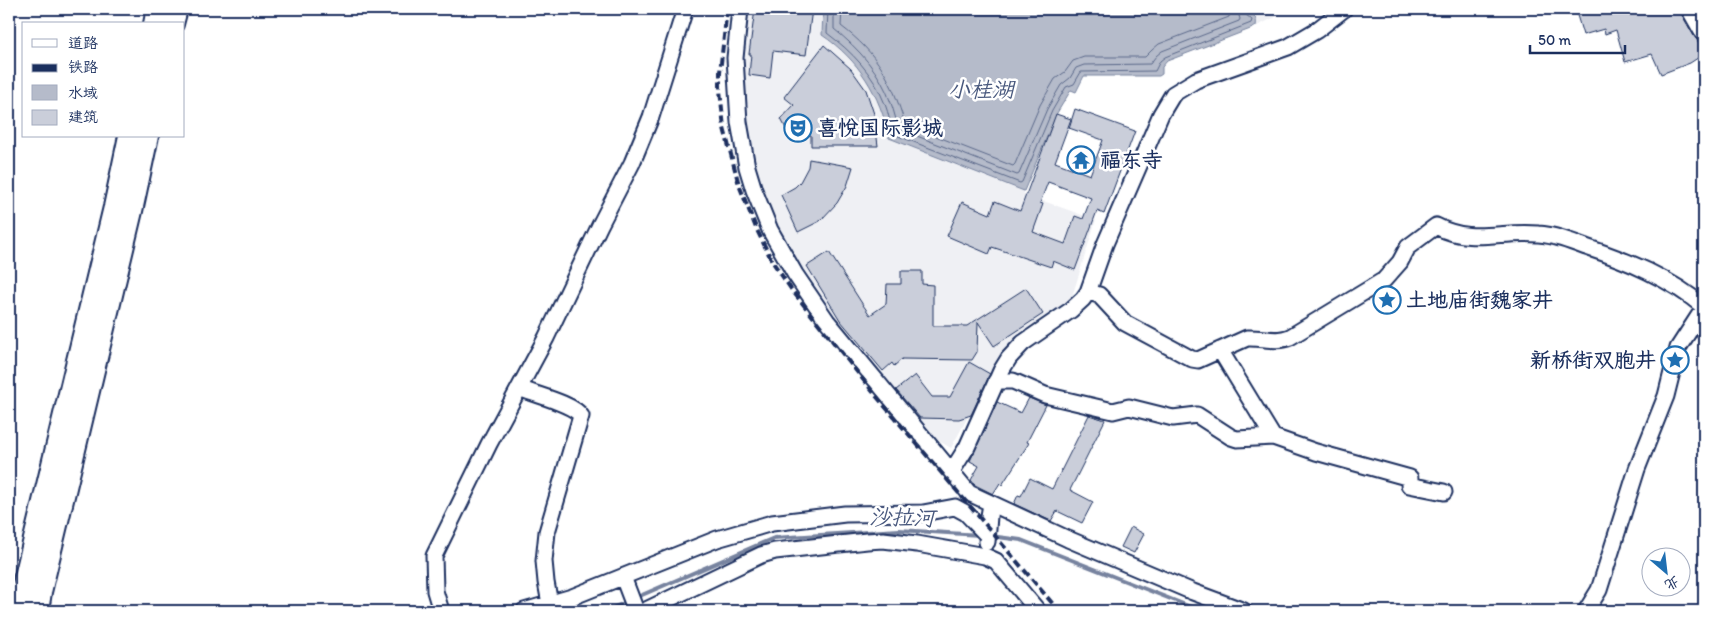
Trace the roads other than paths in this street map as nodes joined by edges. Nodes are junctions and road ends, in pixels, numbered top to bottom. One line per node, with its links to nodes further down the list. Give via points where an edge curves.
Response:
1 (157, 9): 7 (main road)
2 (177, 9): 8 (main road)
3 (684, 9): 16 (street, via 651,117 632,163)
4 (740, 9): 18 (street, via 736,58 739,122 754,190 770,230 827,320)
5 (1344, 9): 12 (street, via 1288,47 1196,80 1173,94 1141,160)
6 (1692, 9): 9 (main road)
7 (154, 22)
8 (174, 22)
9 (1704, 30)
10 (129, 138): 24 (main road)
11 (148, 138): 25 (main road)
12 (1088, 292): 14 (street, via 1099,295 1126,323 1192,359 1198,360); 15 (street, via 1071,310 1015,350)
13 (1704, 308): 14 (street, via 1676,286 1621,259 1558,237 1527,233 1468,237 1436,226 1408,247 1384,280 1290,337 1279,340 1247,338); 31 (street, via 1678,348 1666,396 1637,470 1599,590)
14 (1220, 350): 17 (street)
15 (996, 381): 17 (street, via 1013,381 1045,395 1113,411 1129,407 1173,418 1197,414 1237,439); 18 (street, via 967,447)
16 (519, 388): 23 (street, via 569,407 581,416 546,532 544,561); 26 (street, via 434,556 435,591)
17 (1272, 437): 19 (street, via 1410,478 1408,486)
18 (952, 471): 20 (street, via 969,493)
19 (1444, 492)
20 (990, 510): 21 (street); 30 (street)
21 (987, 546): 22 (street, via 966,513 955,506 922,513 845,514 772,523 717,539); 28 (street, via 883,540 775,552); 29 (street)
22 (624, 580): 23 (street); 28 (street)
23 (550, 604): 27 (street)
24 (19, 611)
25 (38, 611)
26 (441, 611)
27 (524, 611)
28 (638, 611)
29 (1038, 611)
30 (1244, 611)
31 (1586, 611)

